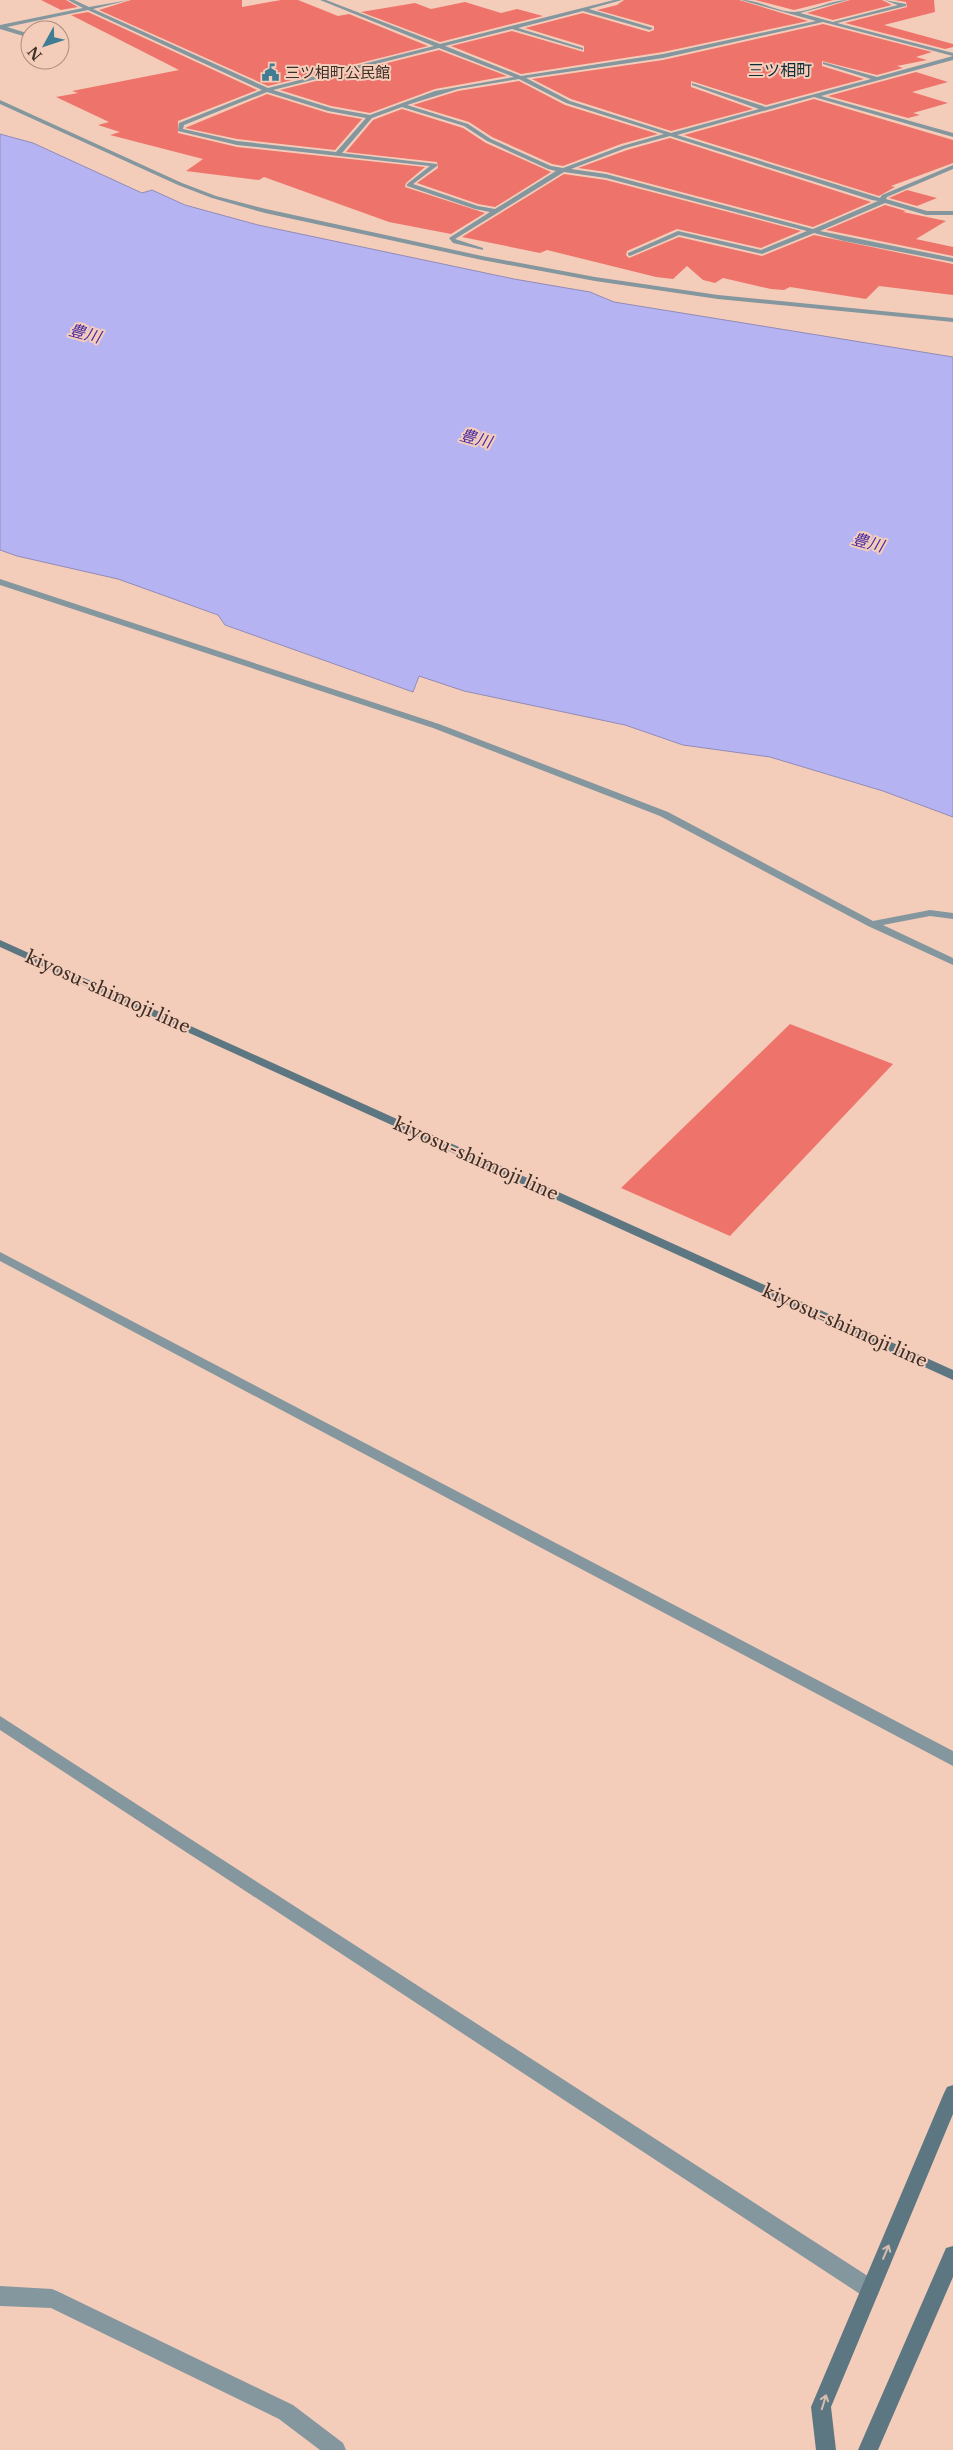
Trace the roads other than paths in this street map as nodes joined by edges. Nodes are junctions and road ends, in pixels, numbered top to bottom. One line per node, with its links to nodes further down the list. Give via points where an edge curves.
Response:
1 (70, 0): 8 (street)
2 (127, 0): 8 (street)
3 (322, 0): 17 (street)
4 (620, 0): 9 (street)
5 (744, 0): 10 (street)
6 (846, 0): 10 (street)
7 (886, 0): 12 (street, via 904,5)
8 (88, 8): 13 (street); 24 (street)
9 (583, 9): 14 (street); 15 (street)
10 (794, 13): 11 (street)
11 (822, 20): 12 (street); 21 (street, via 663,56)
12 (832, 23): 19 (street)
13 (1, 27): 16 (street)
14 (511, 27): 17 (street); 18 (street)
15 (650, 28)
16 (20, 33)
17 (440, 46): 21 (street); 24 (street)
18 (580, 49)
19 (953, 56): 22 (street)
20 (825, 63): 22 (street)
21 (519, 77): 27 (street, via 458,87); 30 (street, via 568,102)
22 (878, 79): 25 (street)
23 (694, 84): 28 (street)
24 (267, 90): 29 (street, via 323,108); 32 (street, via 181,124 180,130 237,143)
25 (816, 96): 28 (street); 31 (street)
26 (0, 102): 41 (street, via 180,184 265,212)
27 (401, 105): 29 (street); 34 (street, via 466,125 488,140 528,159 550,168)
28 (766, 110): 30 (street)
29 (370, 117): 32 (street)
30 (672, 135): 34 (street, via 624,147); 35 (street)
31 (953, 135)
32 (338, 154): 36 (street, via 435,165 410,185 477,208)
33 (953, 167): 35 (street, via 884,196)
34 (564, 169): 36 (street); 38 (street, via 606,176)
35 (883, 201): 37 (street, via 926,212); 38 (street)
36 (493, 210): 41 (street, via 451,238 472,247 578,270)
37 (953, 213)
38 (812, 231): 39 (street, via 762,252 678,234); 40 (street)
39 (630, 254)
40 (953, 260)
41 (595, 279): 42 (street, via 728,298)
42 (953, 320)
43 (0, 582): 45 (street, via 436,726 664,814)
44 (953, 916): 45 (street, via 930,913)
45 (872, 924): 47 (street)
46 (0, 943): 49 (main road, kiyosu-shimoji line)
47 (953, 962)
48 (0, 1256): 51 (street)
49 (953, 1375)
50 (0, 1722): 54 (street)
51 (953, 1759)
52 (953, 2093): 54 (main road, one-way to 52)
53 (953, 2255): 58 (main road)
54 (870, 2289): 57 (main road, one-way to 54, via 821,2407)
55 (0, 2296): 56 (street, via 52,2299 286,2412)
56 (336, 2450)
57 (826, 2450)
58 (868, 2450)

